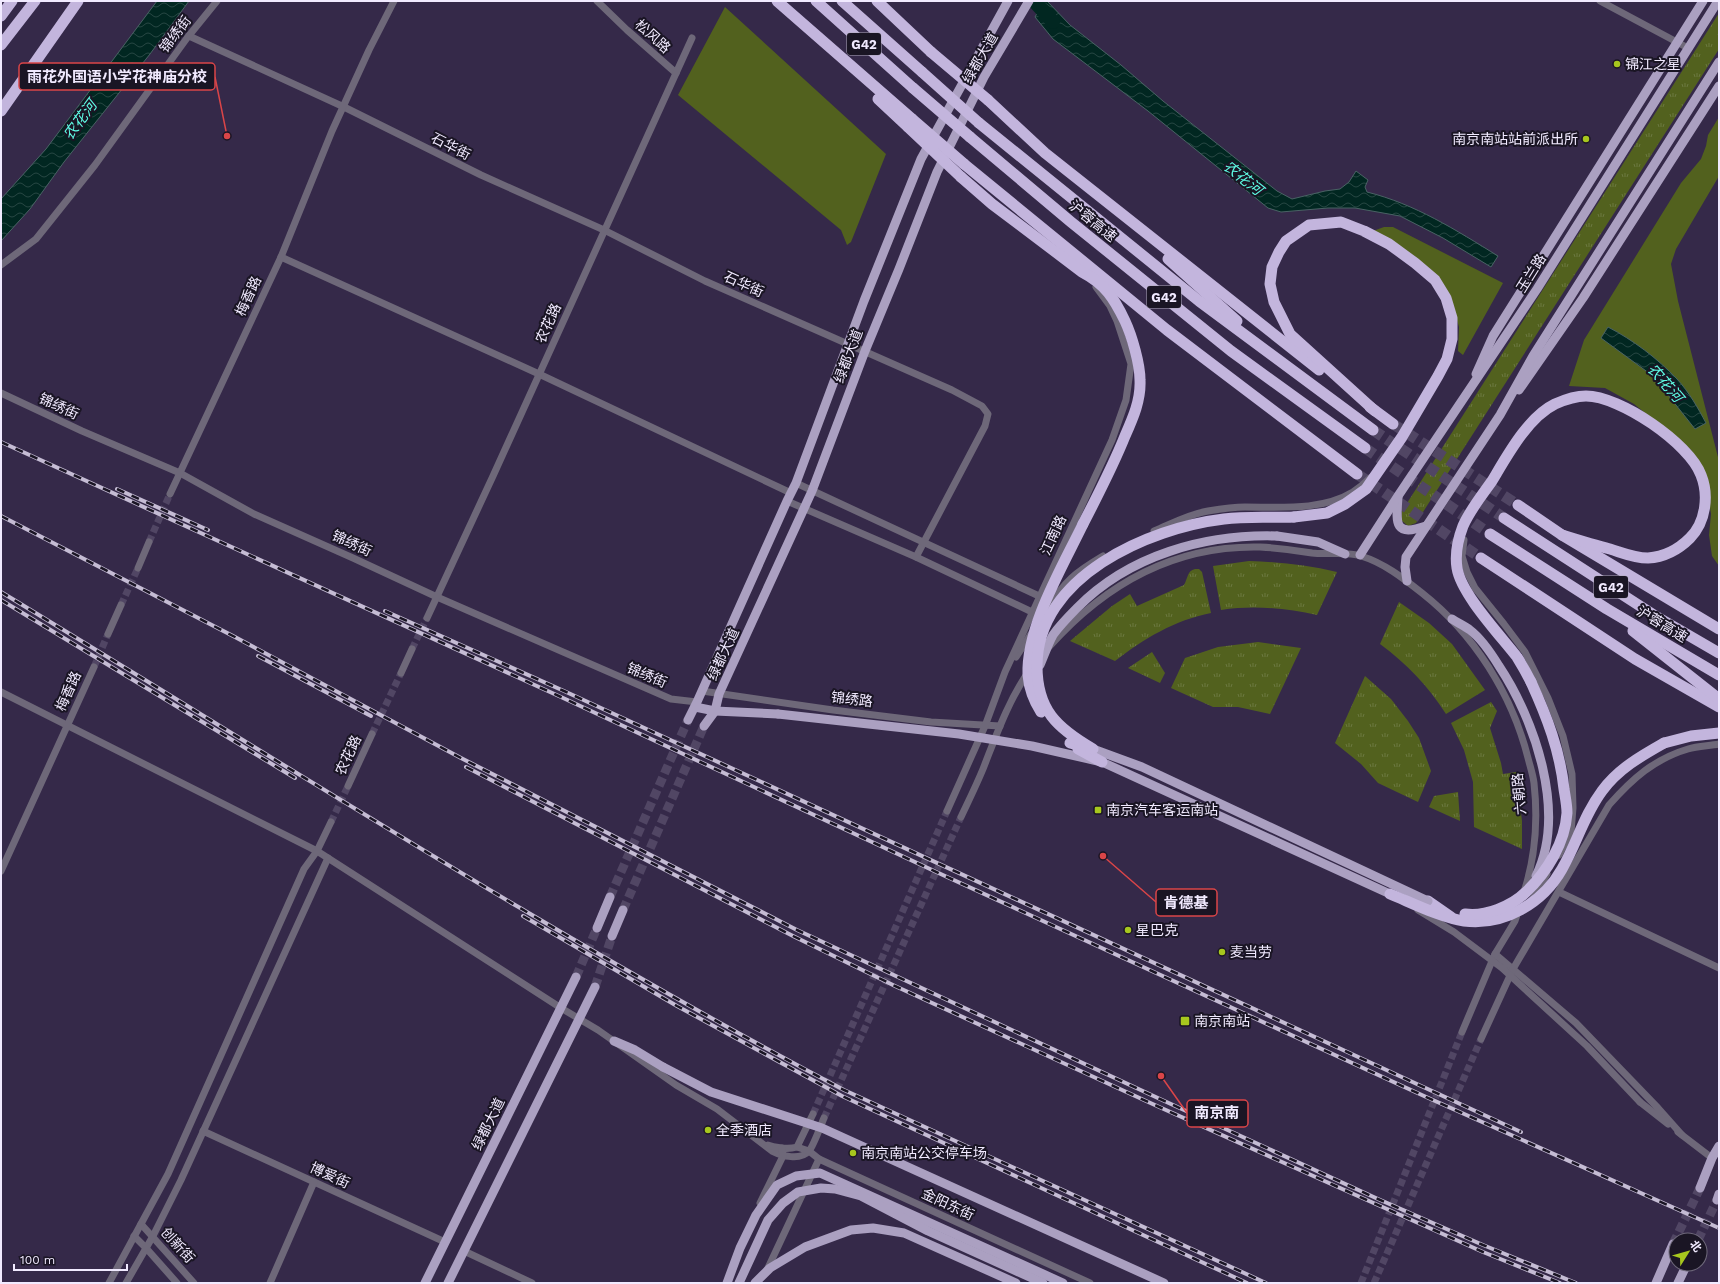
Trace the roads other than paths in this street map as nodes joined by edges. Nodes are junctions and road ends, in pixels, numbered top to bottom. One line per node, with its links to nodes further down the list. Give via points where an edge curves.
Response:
1 (12, 1): 16 (highway)
2 (35, 1): 20 (highway)
3 (78, 1): 26 (highway)
4 (217, 1): 17 (street, 锦绣街)
5 (394, 1): 25 (street, 梅香路)
6 (597, 1): 23 (street, 松风路)
7 (816, 1): 43 (highway, 沪蓉高速 / G42, bridge, via 913,88 1071,222 1225,346)
8 (842, 1): 35 (highway, 沪蓉高速 / G42, bridge, via 980,123 1193,296)
9 (877, 1): 28 (highway, bridge, via 930,52 988,100)
10 (1008, 1): 33 (main road, 绿都大道, via 921,159)
11 (1028, 1): 34 (main road, 绿都大道, via 984,77 937,172)
12 (1600, 1): 19 (street)
13 (1703, 1): 19 (main road)
14 (1718, 1): 21 (main road, 玉兰路)
15 (779, 3): 27 (highway)
16 (1, 16)
17 (189, 36): 25 (street, 石华街); 31 (street, 锦绣街, via 95,165 36,239)
18 (692, 38): 23 (street, 农花路)
19 (1676, 42): 21 (street); 38 (main road, via 1493,336)
20 (1, 45)
21 (1688, 48): 38 (main road, 玉兰路, via 1537,289)
22 (1719, 62): 40 (main road, via 1533,356)
23 (676, 73): 29 (street, 农花路)
24 (1719, 86): 40 (main road, via 1583,298 1533,373)
25 (344, 107): 29 (street, 石华街, via 481,175); 30 (street, 梅香路)
26 (1, 111)
27 (910, 123): 32 (highway, bridge, via 961,177 992,204); 46 (highway, bridge, via 1167,330)
28 (1045, 153): 35 (highway, via 1210,295); 39 (highway, via 1313,366)
29 (604, 230): 33 (street, 石华街, via 705,281); 36 (street, 农花路)
30 (281, 257): 36 (street); 45 (street, 梅香路)
31 (1, 265)
32 (1082, 272): 67 (street, 江南路, via 1110,306 1131,364 1126,400 1112,440); 90 (highway, bridge, via 1096,280 1119,308 1134,344 1140,380 1137,407 1114,464 1043,607 1032,641 1028,674)
33 (848, 345): 34 (street, 石华街); 47 (main road, 绿都大道)
34 (865, 351): 48 (main road, 绿都大道); 59 (street, 石华街, via 952,390 982,406 988,414 985,426)
35 (1272, 355): 42 (highway, 沪蓉高速 / G42)
36 (539, 374): 52 (street); 68 (street, 农花路)
37 (1, 393): 45 (street, 锦绣街)
38 (1465, 398): 50 (main road, 玉兰路)
39 (1375, 411): 41 (highway); 44 (highway, via 1290,334 1274,302 1270,284 1272,267 1286,242 1309,225 1341,222 1389,244 1434,280 1446,298 1452,318 1452,339 1447,359 1402,437)
40 (1500, 415): 56 (main road)
41 (1394, 424)
42 (1374, 430)
43 (1365, 448)
44 (1380, 468): 79 (street, via 1354,491 1336,500 1298,507 1243,507 1207,511 1189,516 1121,546 1080,570 1059,591); 82 (highway, bridge, via 1366,489 1327,513 1294,517 1224,519 1195,524 1138,543 1109,558 1069,589 1053,609 1037,654)
45 (180, 473): 49 (street, 梅香路); 68 (street, 锦绣街, via 254,514)
46 (1358, 474)
47 (796, 483): 48 (street); 52 (main road, 绿都大道)
48 (812, 491): 54 (main road, 绿都大道); 59 (street)
49 (170, 494)
50 (1398, 496): 56 (main road, via 1396,519 1399,526 1412,531); 62 (main road, 玉兰路)
51 (1482, 496): 58 (highway, via 1508,455 1540,415 1567,399 1586,396 1603,398 1625,407 1654,426 1685,453 1701,474 1706,502 1698,527 1684,543 1670,552 1650,558 1631,556); 109 (highway, bridge, via 1464,525 1457,545 1457,569 1466,590 1518,659 1531,682 1554,736 1562,771 1567,812 1561,838 1557,850); 118 (street, via 1468,524 1463,541 1462,556 1467,572 1475,588 1525,652 1562,736 1572,774 1571,832)
52 (789, 497): 54 (street); 83 (main road, 绿都大道)
53 (1518, 505): 58 (highway)
54 (805, 508): 63 (street); 85 (main road, 绿都大道)
55 (1504, 518): 77 (highway, 沪蓉高速 / G42, via 1657,617)
56 (1426, 526): 66 (main road, via 1406,557)
57 (1490, 534): 70 (highway, 沪蓉高速 / G42)
58 (1562, 535): 74 (highway)
59 (924, 541): 63 (street, 石华街); 67 (street)
60 (149, 542): 65 (street)
61 (1345, 554): 62 (street); 82 (main road, bridge, via 1318,542 1277,536 1201,543 1153,557 1104,583 1064,621 1053,635); 95 (street, via 1282,548 1232,548 1192,555 1156,566 1135,576 1106,594 1069,624 1019,685)
62 (1360, 555): 66 (street, 六朝路, via 1385,566)
63 (916, 557): 71 (street)
64 (1482, 558): 88 (highway, via 1635,659)
65 (138, 568)
66 (1407, 581): 73 (street, 六朝路)
67 (1039, 596): 71 (street, 江南路)
68 (436, 597): 72 (street, 农花路); 87 (street, 锦绣街, via 671,699)
69 (121, 605): 75 (street)
70 (1607, 609): 81 (highway, 沪蓉高速 / G42); 86 (highway)
71 (1032, 612): 79 (street, 江南路)
72 (427, 618)
73 (1452, 619): 109 (main road, bridge, via 1470,630 1489,651 1511,685 1530,725 1541,762 1548,796 1548,834 1543,862); 118 (street, 六朝路, via 1492,672 1506,697 1519,729 1534,783 1534,848 1530,874)
74 (1719, 630)
75 (108, 634)
76 (412, 649): 80 (street)
77 (1719, 653)
78 (94, 667): 92 (street, 梅香路)
79 (1005, 672): 94 (street, 江南路)
80 (401, 673)
81 (1719, 675)
82 (1038, 678): 90 (highway, bridge); 100 (highway, bridge, via 1044,704 1050,715 1071,736)
83 (702, 691): 85 (street, 锦绣路); 87 (main road, 绿都大道)
84 (1, 692): 92 (street)
85 (719, 694): 89 (main road, 绿都大道); 94 (street, 锦绣路, via 931,722)
86 (1719, 699)
87 (696, 705): 89 (main road); 91 (main road, 绿都大道)
88 (1719, 706)
89 (715, 711): 93 (main road, 绿都大道); 101 (main road, bridge, via 778,714 959,734 1032,746)
90 (1043, 716): 98 (highway, via 1058,735)
91 (688, 720)
92 (67, 726): 106 (street); 108 (street, 梅香路)
93 (704, 726)
94 (985, 726): 95 (street, 锦绣路); 103 (street, 江南路)
95 (1000, 726): 104 (street)
96 (1719, 733): 117 (highway, bridge, via 1691,736 1664,743 1628,764 1602,790 1589,810 1562,869 1547,890 1514,914 1485,922)
97 (372, 734): 102 (street, 农花路)
98 (1070, 743): 100 (highway, bridge); 101 (highway, bridge)
99 (1719, 744): 110 (street, via 1689,748 1663,759 1632,780 1609,805)
100 (1093, 749): 113 (main road, bridge, via 1142,767)
101 (1102, 762): 111 (main road, bridge)
102 (348, 786)
103 (947, 811)
104 (961, 818)
105 (331, 822): 106 (street)
106 (318, 852): 107 (street); 145 (street, via 304,869 168,1174)
107 (328, 858): 126 (street); 133 (street)
108 (1, 870)
109 (1530, 888): 114 (highway, bridge, via 1520,898)
110 (1559, 892): 122 (street); 123 (street)
111 (1390, 894): 116 (highway, bridge); 134 (street, bridge, via 1454,932 1502,968 1587,1046 1640,1102)
112 (610, 897): 119 (main road)
113 (1428, 901): 114 (highway, bridge, via 1459,913 1474,915); 116 (highway, bridge)
114 (1504, 906): 117 (highway, bridge, via 1486,915)
115 (623, 910): 120 (main road)
116 (1452, 918): 117 (highway, bridge)
117 (1463, 921)
118 (1516, 921): 121 (street, 六朝路)
119 (597, 928)
120 (612, 936)
121 (1495, 954): 123 (street); 128 (street, 六朝路)
122 (1719, 968)
123 (1512, 969): 129 (street); 134 (street, via 1576,1023)
124 (576, 977): 126 (main road, 绿都大道)
125 (595, 987): 127 (main road)
126 (561, 1008): 127 (street); 148 (main road, 绿都大道)
127 (579, 1018): 130 (street); 151 (main road)
128 (1462, 1032)
129 (1481, 1038)
130 (614, 1041): 135 (street, via 676,1085 717,1109); 171 (main road, bridge, via 711,1092 822,1128)
131 (813, 1114): 136 (street)
132 (824, 1118): 139 (street)
133 (204, 1130): 143 (street, 博爱街); 147 (street)
134 (1682, 1135): 142 (street)
135 (757, 1141): 138 (street); 140 (street)
136 (797, 1146): 138 (street, via 791,1149); 139 (street, 金阳东街)
137 (1719, 1146): 142 (main road)
138 (782, 1148): 140 (street)
139 (809, 1151): 140 (street, via 798,1156); 141 (street, 金阳东街)
140 (783, 1156): 162 (street)
141 (819, 1159): 166 (street); 170 (street, 金阳东街)
142 (1715, 1161): 144 (main road)
143 (314, 1182): 148 (street, 博爱街); 158 (street)
144 (1700, 1188)
145 (141, 1224): 146 (street); 147 (street, 创新街)
146 (134, 1236): 149 (street, 创新街); 154 (street)
147 (153, 1236): 149 (street); 157 (street, 创新街)
148 (445, 1242): 159 (main road, 绿都大道)
149 (146, 1248): 155 (street); 156 (street, 创新街)
150 (740, 1248): 162 (street, bridge); 163 (main road, bridge); 169 (main road, bridge, via 756,1215 777,1185 796,1176 820,1173)
151 (464, 1251): 160 (main road); 161 (street)
152 (1668, 1255): 172 (main road)
153 (1683, 1272): 173 (main road)
154 (109, 1283)
155 (126, 1283)
156 (177, 1283)
157 (194, 1283)
158 (270, 1283)
159 (425, 1283)
160 (448, 1283)
161 (532, 1283)
162 (723, 1283)
163 (727, 1283)
164 (740, 1283): 168 (main road, bridge, via 768,1220 798,1192 820,1188 861,1196 928,1231)
165 (755, 1283): 167 (main road, bridge, via 770,1268 805,1247 851,1230 873,1228 904,1233)
166 (761, 1283)
167 (1016, 1283)
168 (1043, 1283)
169 (1063, 1283)
170 (1090, 1283)
171 (1164, 1283)
172 (1656, 1283)
173 (1678, 1283)

